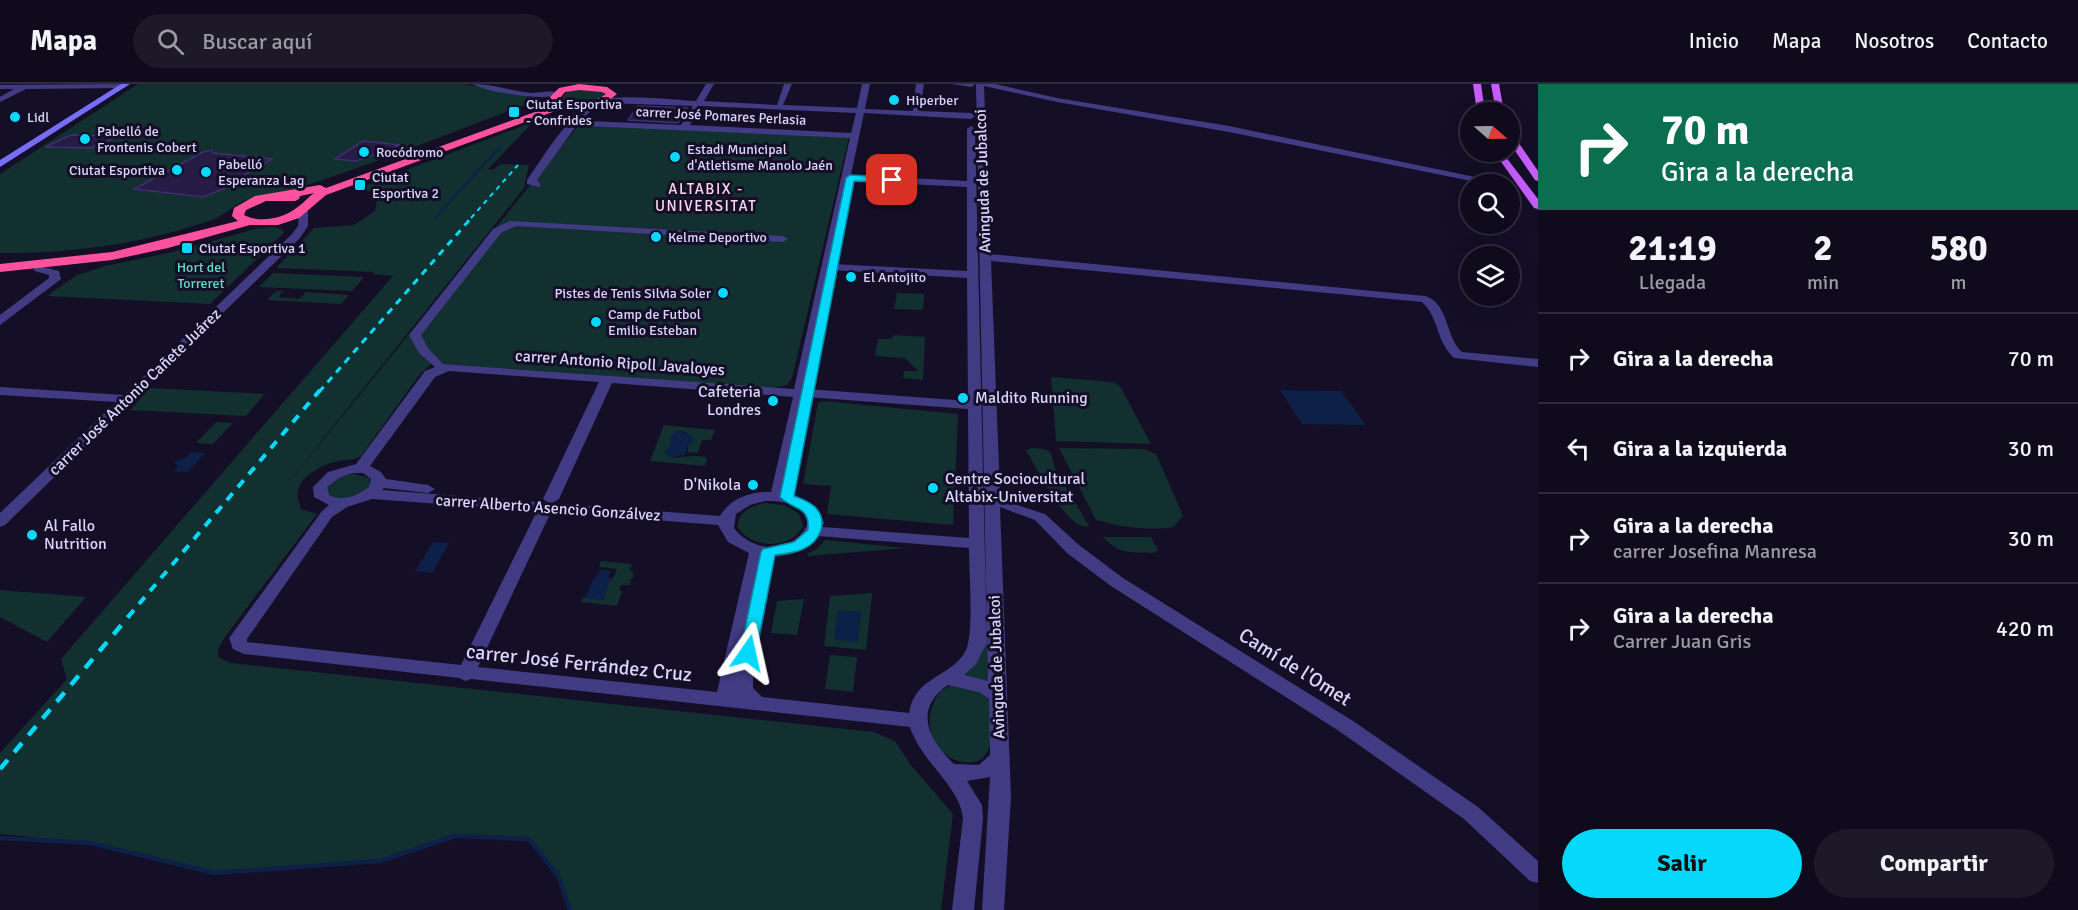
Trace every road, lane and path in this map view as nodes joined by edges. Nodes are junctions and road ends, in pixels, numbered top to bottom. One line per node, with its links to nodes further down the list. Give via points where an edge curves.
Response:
1 (476, 84): 16 (street)
2 (710, 84): 18 (street)
3 (788, 84): 21 (street)
4 (866, 84): 23 (street)
5 (920, 84): 24 (street)
6 (956, 84): 7 (street)
7 (971, 84): 25 (street, Avinguda de Jubalcoi)
8 (982, 84): 33 (street); 46 (street, Avinguda de Jubalcoi)
9 (1477, 84): 19 (main road)
10 (1495, 84): 20 (main road)
11 (27, 85): 12 (street); 13 (street); 17 (street)
12 (118, 86): 30 (main road); 32 (main road)
13 (0, 87)
14 (569, 87): 15 (highway, via 586,87); 16 (highway)
15 (604, 94): 18 (street, via 627,100); 22 (highway); 26 (street)
16 (556, 97): 22 (highway); 38 (highway, via 313,191)
17 (0, 100)
18 (700, 102): 21 (street); 23 (street); 27 (street)
19 (1480, 102)
20 (1498, 102)
21 (780, 103): 23 (street)
22 (573, 105): 26 (street, via 582,109); 40 (highway, via 548,110 322,194)
23 (862, 109): 24 (street); 25 (street); 28 (street); 34 (street)
24 (917, 110): 25 (street)
25 (971, 114): 36 (street, Avinguda de Jubalcoi)
26 (580, 121): 27 (street, carrer José Pomares Perlasia); 37 (street, via 532,180)
27 (684, 128): 28 (street, carrer José Pomares Perlasia)
28 (854, 136): 57 (street)
29 (1520, 151): 35 (main road)
30 (0, 156)
31 (1505, 162): 39 (main road)
32 (0, 164)
33 (1460, 176)
34 (850, 178): 36 (street); 48 (street)
35 (1538, 178)
36 (972, 184): 51 (street, Avinguda de Jubalcoi)
37 (536, 185)
38 (284, 196): 40 (highway, via 298,198); 41 (highway, via 248,203 240,208)
39 (1538, 206)
40 (304, 207): 43 (highway, via 288,218); 44 (street, via 303,226)
41 (238, 216): 42 (highway); 47 (highway, via 203,230 133,247 81,256)
42 (252, 221): 43 (highway); 49 (highway, via 112,256)
43 (272, 221): 44 (street, via 291,225)
44 (296, 236): 58 (street, carrer José Antonio Cañete Juárez)
45 (783, 239): 54 (street, via 514,224 497,231 415,335)
46 (985, 257): 53 (street, via 1425,299 1437,311 1448,348 1458,355); 62 (street, Avinguda de Jubalcoi)
47 (0, 262)
48 (832, 267): 51 (street); 57 (street)
49 (0, 268)
50 (39, 269): 52 (street, via 54,273 56,279)
51 (973, 275): 59 (street, Avinguda de Jubalcoi)
52 (0, 321)
53 (1538, 363)
54 (439, 366): 55 (street, carrer Antonio Ripoll Javaloyes); 60 (street)
55 (607, 379): 57 (street, carrer Antonio Ripoll Javaloyes); 65 (street)
56 (0, 391): 58 (street)
57 (802, 393): 59 (street, carrer Antonio Ripoll Javaloyes); 63 (street)
58 (128, 399): 67 (street, carrer José Antonio Cañete Juárez)
59 (974, 405): 73 (street, Avinguda de Jubalcoi)
60 (360, 469): 61 (street, via 375,473); 64 (street, via 340,471 320,487 322,497)
61 (375, 489): 64 (street); 65 (street, carrer Alberto Asencio Gonzálvez)
62 (992, 495): 68 (street, Camí de l'Omet); 71 (street, Avinguda de Jubalcoi)
63 (782, 496): 69 (street, via 741,502); 72 (street, via 810,509)
64 (344, 502): 76 (street, carrer José Ferrández Cruz, via 327,514 238,638 239,645 251,651)
65 (548, 504): 69 (street, carrer Alberto Asencio Gonzálvez); 76 (street)
66 (0, 506): 67 (street)
67 (16, 507): 70 (street, carrer José Antonio Cañete Juárez)
68 (1021, 510): 71 (street, via 999,515); 85 (street, Camí de l'Omet, via 1040,517 1073,549 1117,582 1346,726 1471,813)
69 (726, 518): 74 (street, via 726,528 733,539)
70 (0, 522)
71 (993, 522): 78 (street, Avinguda de Jubalcoi)
72 (815, 526): 73 (street); 74 (street, via 806,542 798,546)
73 (977, 540): 77 (street, Avinguda de Jubalcoi, via 978,644 963,668)
74 (763, 551): 75 (street); 81 (street, via 744,675 744,690)
75 (730, 673): 79 (street, via 713,692); 80 (street)
76 (466, 674): 79 (street, carrer José Ferrández Cruz)
77 (948, 678): 78 (street, via 985,687); 82 (street, Avinguda de Jubalcoi, via 930,690)
78 (998, 696): 83 (street, Avinguda de Jubalcoi)
79 (699, 698): 80 (street, carrer José Ferrández Cruz)
80 (724, 701): 81 (street, carrer José Ferrández Cruz)
81 (757, 704): 82 (street, carrer José Ferrández Cruz)
82 (916, 722): 84 (street, via 922,737)
83 (999, 757): 84 (street, Avinguda de Jubalcoi, via 995,766 976,774); 87 (street, via 1001,797)
84 (948, 770): 86 (street, via 972,805)
85 (1538, 874)
86 (963, 910)
87 (993, 910)

